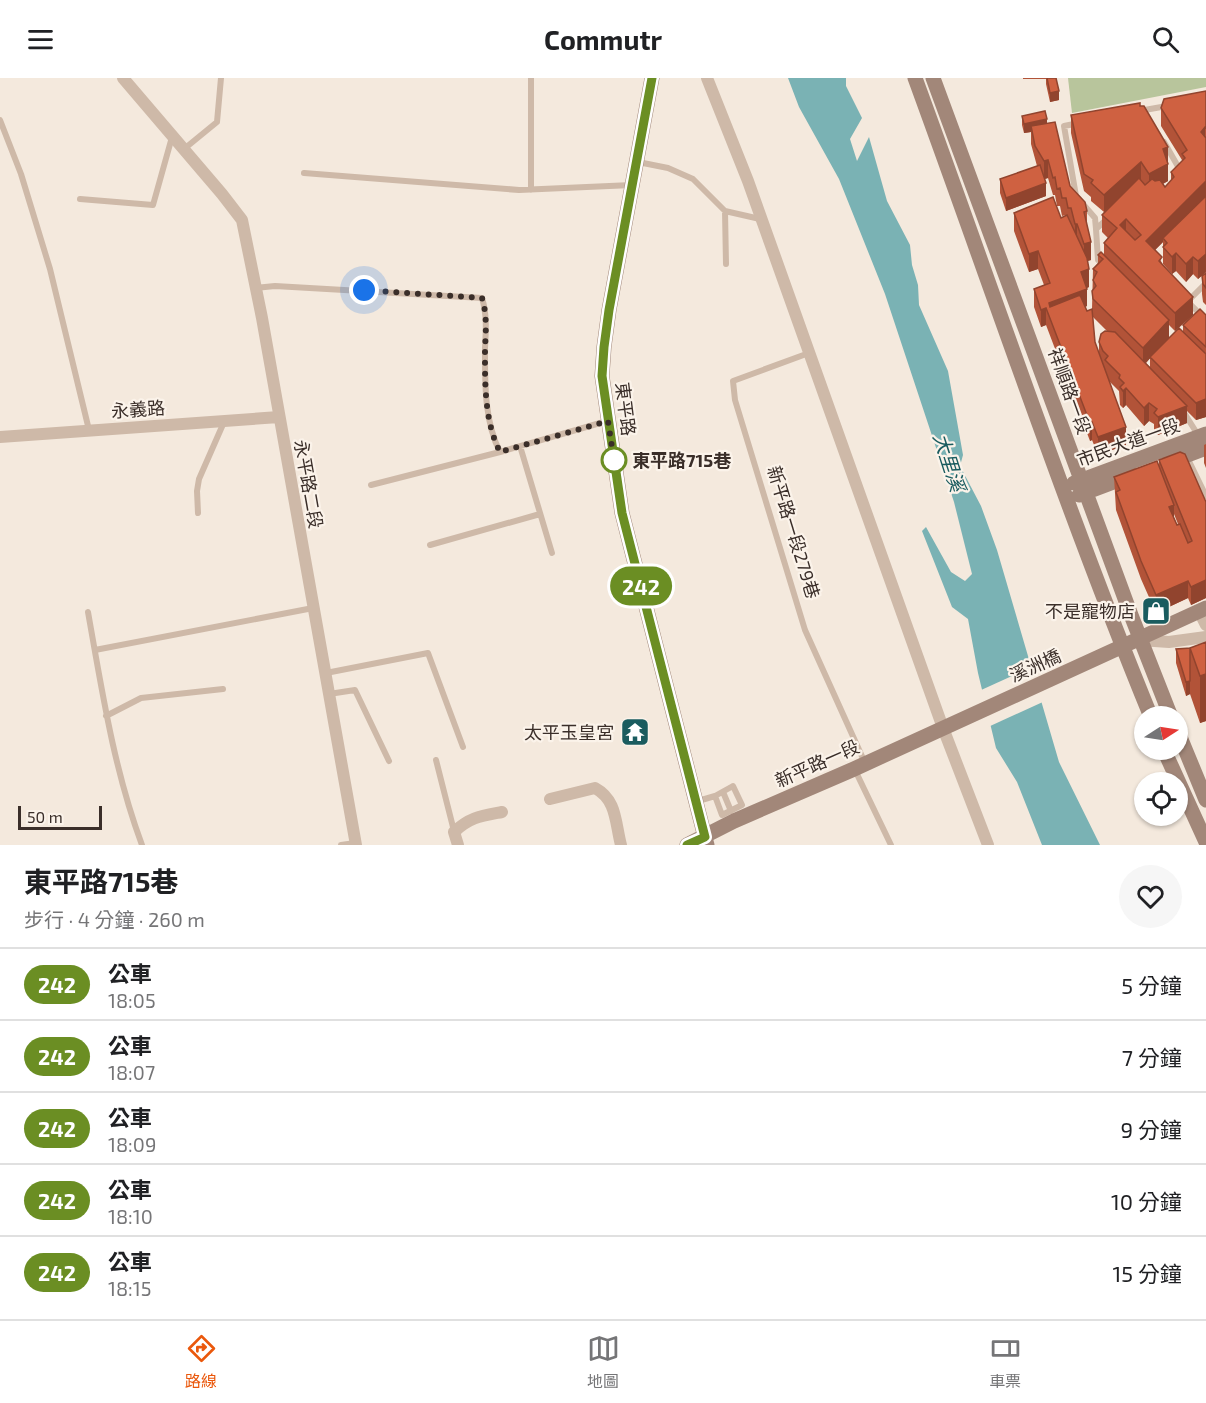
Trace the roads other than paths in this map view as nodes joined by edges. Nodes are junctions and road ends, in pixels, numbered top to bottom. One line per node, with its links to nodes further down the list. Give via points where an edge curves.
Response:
1 (123, 78): 14 (street, 永平路二段)
2 (221, 78): 16 (lane, via 217,122)
3 (531, 78): 21 (lane)
4 (652, 78): 17 (street, 東平路)
5 (707, 78): 25 (street)
6 (915, 78): 47 (street)
7 (933, 78): 46 (street, 祥順路一段)
8 (1176, 104): 9 (lane)
9 (1146, 110): 10 (lane); 12 (lane)
10 (1136, 112)
11 (0, 120): 39 (lane, via 50,269)
12 (1152, 120)
13 (1084, 122): 26 (lane, via 1064,126 1076,196 1095,218)
14 (172, 135): 16 (street, 永平路二段); 22 (lane, via 153,205)
15 (1163, 140): 18 (lane)
16 (184, 149): 30 (street, 永平路二段, via 242,220)
17 (637, 162): 20 (street, 東平路); 23 (lane, via 669,168 693,179)
18 (1180, 170)
19 (304, 173): 21 (lane)
20 (633, 185): 21 (lane); 38 (street, 東平路, via 604,347 602,376)
21 (531, 190)
22 (80, 199)
23 (725, 211): 25 (lane); 27 (lane)
24 (1111, 215): 26 (lane)
25 (762, 219): 34 (street)
26 (1096, 230): 28 (lane, via 1098,260)
27 (726, 264)
28 (1105, 268)
29 (1206, 283): 32 (lane)
30 (255, 288): 36 (street, 永平路二段); 44 (lane, via 286,286 482,298 486,310 485,385 493,438)
31 (1180, 293): 32 (lane)
32 (1187, 302): 33 (lane)
33 (1206, 320)
34 (809, 353): 67 (street); 73 (lane, 新平路一段279巷, via 733,381 735,400 806,630)
35 (1178, 406): 41 (lane)
36 (279, 417): 37 (street, 永義路); 53 (street, 永平路二段)
37 (224, 421): 39 (street, 永義路); 49 (lane, via 199,479)
38 (608, 421): 42 (lane); 78 (street, 東平路, via 622,513)
39 (89, 431): 40 (street, 永義路)
40 (0, 437)
41 (1204, 442): 43 (street, 市民大道一段)
42 (520, 446): 44 (lane); 50 (lane)
43 (1184, 449): 46 (street, 市民大道一段); 48 (lane)
44 (500, 452): 45 (lane)
45 (371, 485)
46 (1084, 486): 47 (street, 市民大道一段); 57 (street, 祥順路一段)
47 (1065, 493): 58 (street)
48 (1206, 496)
49 (198, 513)
50 (540, 514): 51 (lane); 52 (lane)
51 (430, 545)
52 (552, 553)
53 (313, 608): 59 (lane); 60 (street, 永平路二段)
54 (88, 612): 59 (lane)
55 (1204, 615): 57 (street, 溪洲橋)
56 (1206, 637): 57 (street, via 1169,642)
57 (1140, 640): 58 (street, 溪洲橋); 64 (street, 祥順路一段)
58 (1122, 647): 63 (street); 66 (street, 溪洲橋)
59 (95, 650): 65 (lane)
60 (325, 673): 62 (street, 永平路二段); 68 (lane, via 428,653)
61 (223, 689): 65 (lane, via 141,698)
62 (329, 694): 72 (lane, via 355,690); 84 (street, 永平路二段)
63 (1146, 706)
64 (1167, 706)
65 (106, 716): 85 (lane)
66 (963, 719): 67 (street, 新平路一段)
67 (943, 728): 73 (street, 新平路一段); 91 (street)
68 (463, 747)
69 (1188, 756): 77 (street)
70 (436, 760): 81 (lane)
71 (1169, 760): 83 (street)
72 (389, 761)
73 (860, 767): 82 (street, 新平路一段, via 734,820); 90 (lane)
74 (723, 792): 75 (lane); 79 (lane); 79 (lane, via 733,786 742,806)
75 (715, 796): 78 (lane); 79 (lane, via 722,814)
76 (550, 799): 88 (street, via 595,788 604,793 610,800)
77 (1206, 800)
78 (696, 801): 82 (street, 東平路)
79 (731, 811)
80 (502, 812): 81 (street, via 470,819)
81 (454, 832): 87 (street)
82 (706, 841): 89 (street, 新平路一段)
83 (1206, 842)
84 (356, 844): 86 (lane)
85 (142, 845)
86 (341, 845)
87 (458, 845)
88 (621, 845)
89 (687, 845)
90 (891, 845)
91 (988, 845)

